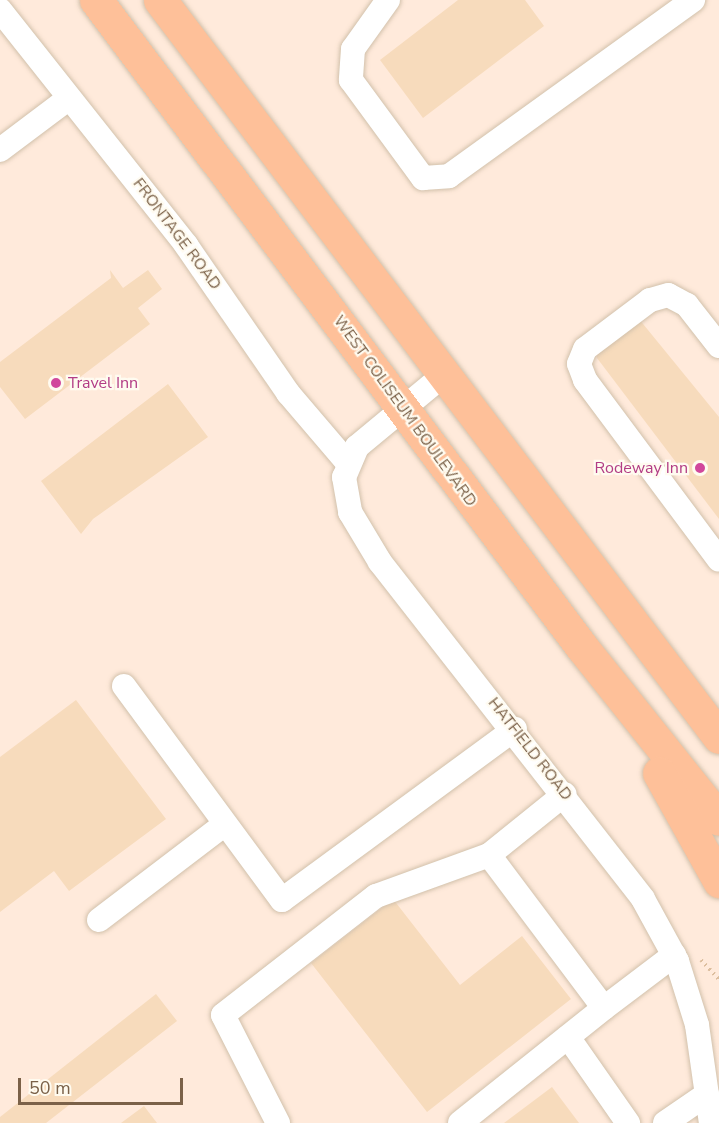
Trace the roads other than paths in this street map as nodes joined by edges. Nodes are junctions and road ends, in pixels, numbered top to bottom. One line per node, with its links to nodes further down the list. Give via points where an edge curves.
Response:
1 (96, 0): 10 (highway, WEST COLISEUM BOULEVARD)
2 (160, 0): 9 (highway)
3 (388, 0): 4 (street, via 353,49 351,80 423,178 449,176)
4 (693, 0)
5 (0, 10): 6 (street, FRONTAGE ROAD)
6 (68, 99): 7 (street); 11 (street, FRONTAGE ROAD, via 141,186 288,393)
7 (0, 150)
8 (719, 346): 12 (street, via 687,304 668,295 650,300 585,349 579,364 585,380)
9 (446, 373): 10 (street); 16 (highway)
10 (399, 407): 11 (street); 13 (highway, WEST COLISEUM BOULEVARD)
11 (347, 462): 15 (street, HATFIELD ROAD, via 345,494 366,543)
12 (719, 560)
13 (581, 646): 18 (highway, WEST COLISEUM BOULEVARD); 21 (highway, via 684,811)
14 (124, 686): 19 (street)
15 (514, 729): 17 (street, HATFIELD ROAD); 19 (street, via 282,900)
16 (719, 737)
17 (565, 794): 20 (street); 23 (street, HATFIELD ROAD, via 618,861)
18 (719, 819)
19 (225, 824): 22 (street)
20 (489, 855): 24 (street); 27 (street, via 376,896 223,1015)
21 (719, 881)
22 (99, 921)
23 (674, 955): 24 (street); 26 (street, HATFIELD ROAD, via 698,1025)
24 (604, 1008): 25 (street)
25 (568, 1037): 28 (street); 29 (street)
26 (707, 1094): 30 (street); 31 (street, HATFIELD ROAD)
27 (278, 1123)
28 (459, 1123)
29 (628, 1123)
30 (665, 1123)
31 (711, 1123)

